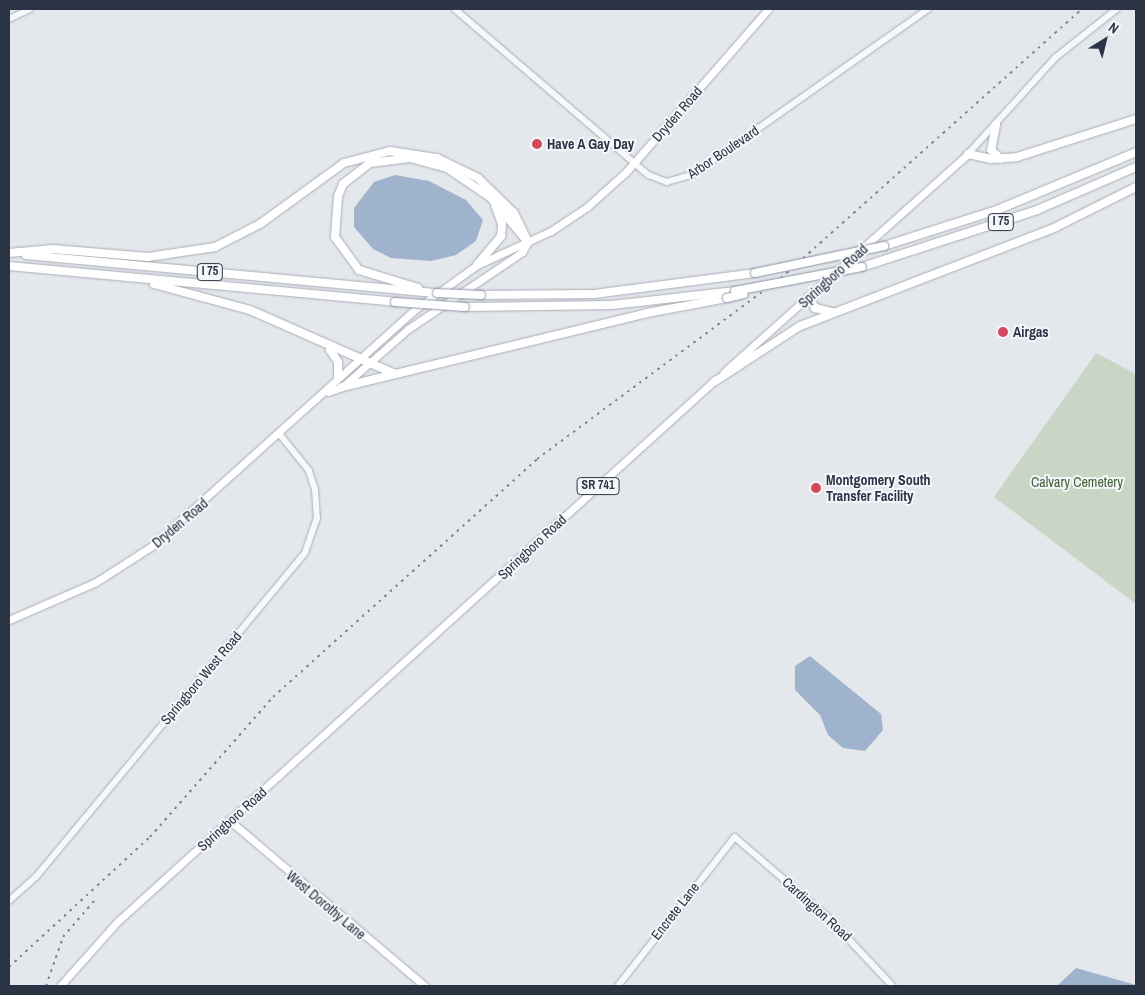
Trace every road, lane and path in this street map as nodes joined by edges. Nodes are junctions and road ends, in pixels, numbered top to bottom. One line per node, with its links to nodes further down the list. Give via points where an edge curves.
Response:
1 (30, 9): 6 (street)
2 (455, 9): 12 (street, Arbor Boulevard)
3 (768, 9): 12 (main road, Dryden Road)
4 (928, 9): 12 (street, Arbor Boulevard, via 690,176 658,180)
5 (1116, 9): 8 (street, Springboro Road, via 1055,58)
6 (9, 19)
7 (1136, 119): 11 (highway)
8 (996, 125): 10 (street, Springboro Road); 11 (highway, via 990,150)
9 (1136, 152): 22 (highway, I 75, bridge, via 997,210 884,246 755,273 594,294 481,295)
10 (968, 154): 11 (highway); 23 (main road, Springboro Road / SR 741)
11 (1003, 160)
12 (635, 162): 16 (main road, Dryden Road, via 587,207)
13 (1136, 167): 21 (highway, I 75, bridge, via 1037,210 862,267)
14 (1136, 187): 24 (highway, via 1056,227)
15 (490, 197): 16 (highway); 18 (highway, via 500,215 500,236); 22 (highway, via 447,168 410,158 370,163 344,184 333,225 346,258 374,278)
16 (528, 242): 17 (highway, via 514,213 478,178 437,158 390,151 349,161 260,224 215,247 148,256 53,249); 18 (main road, Dryden Road); 27 (main road, Dryden Road, via 522,252 465,287)
17 (9, 253): 22 (highway, I 75)
18 (477, 265): 26 (main road, Dryden Road, via 413,311)
19 (9, 266): 20 (highway, I 75)
20 (113, 276): 21 (highway, I 75, bridge, via 465,307 592,306); 25 (highway, via 205,295)
21 (791, 282): 28 (highway, bridge, via 647,313)
22 (413, 289)
23 (809, 296): 24 (highway, via 819,311); 30 (main road, Springboro Road / SR 741)
24 (840, 311): 30 (highway, via 783,334)
25 (320, 343): 26 (highway); 29 (highway, via 337,358)
26 (357, 360): 27 (highway); 29 (main road, Dryden Road)
27 (369, 364): 28 (highway, via 392,374); 31 (main road, Dryden Road)
28 (426, 368): 31 (highway)
29 (338, 376): 32 (main road, Dryden Road)
30 (714, 382): 35 (main road, Springboro Road / SR 741)
31 (342, 387): 32 (main road, Dryden Road)
32 (328, 392): 33 (main road, Dryden Road)
33 (280, 435): 34 (main road, Dryden Road, via 152,546 96,582); 37 (street, Springboro West Road, via 309,471 315,490 317,518 305,553 36,877)
34 (9, 620)
35 (229, 820): 38 (main road, Springboro Road / SR 741, via 117,922); 39 (main road, West Dorothy Lane)
36 (735, 837): 40 (street, Encrete Lane); 41 (street, Cardington Road, via 824,914)
37 (9, 901)
38 (60, 986)
39 (425, 986)
40 (618, 986)
41 (893, 986)

